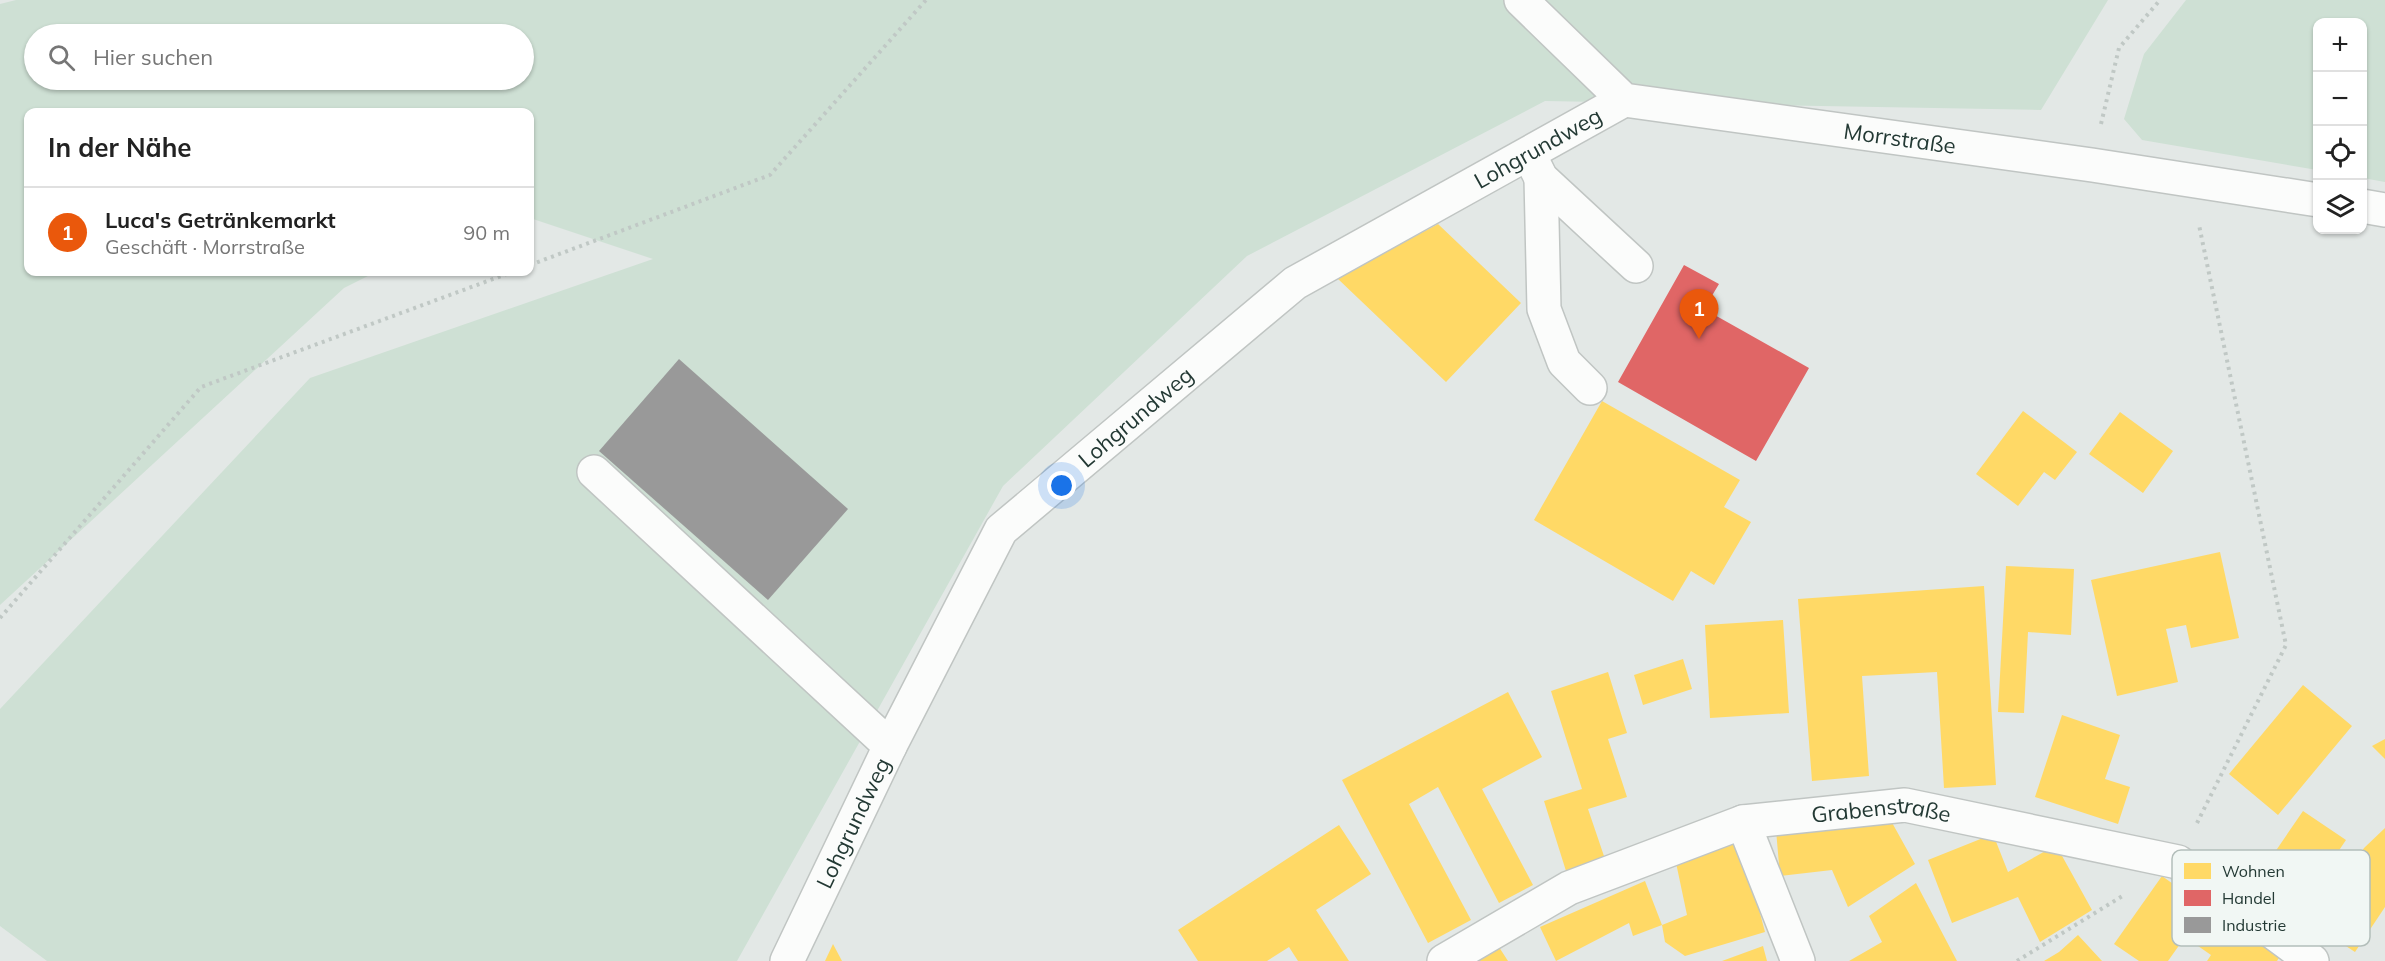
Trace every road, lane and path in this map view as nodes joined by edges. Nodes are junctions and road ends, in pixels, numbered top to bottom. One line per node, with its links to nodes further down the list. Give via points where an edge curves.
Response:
1 (926, 0): 11 (path, via 770,175)
2 (1521, 0): 4 (street)
3 (2160, 0): 5 (path, via 2119,48)
4 (1624, 100): 5 (street, Morrstraße); 6 (street, Lohgrundweg)
5 (2092, 165): 7 (street, Morrstraße)
6 (1534, 166): 12 (street); 14 (street, via 1544,309 1564,362); 17 (street, Lohgrundweg, via 1295,283 1001,530)
7 (2190, 181): 8 (street, Morrstraße); 19 (path, via 2286,645)
8 (2313, 199)
9 (2367, 208): 10 (street)
10 (2385, 210)
11 (534, 264)
12 (1636, 266)
13 (501, 276): 16 (path, via 201,387)
14 (1590, 388)
15 (594, 472): 17 (street)
16 (0, 618)
17 (890, 746): 23 (street, Lohgrundweg)
18 (1743, 822): 20 (street, Grabenstraße, via 1905,805); 24 (street, Grabenstraße, via 1569,888); 25 (street)
19 (2184, 850)
20 (2172, 861)
21 (2172, 866): 26 (path)
22 (2292, 946): 27 (street, Grabenstraße)
23 (787, 961)
24 (1444, 961)
25 (1798, 961)
26 (2017, 961)
27 (2312, 961)

